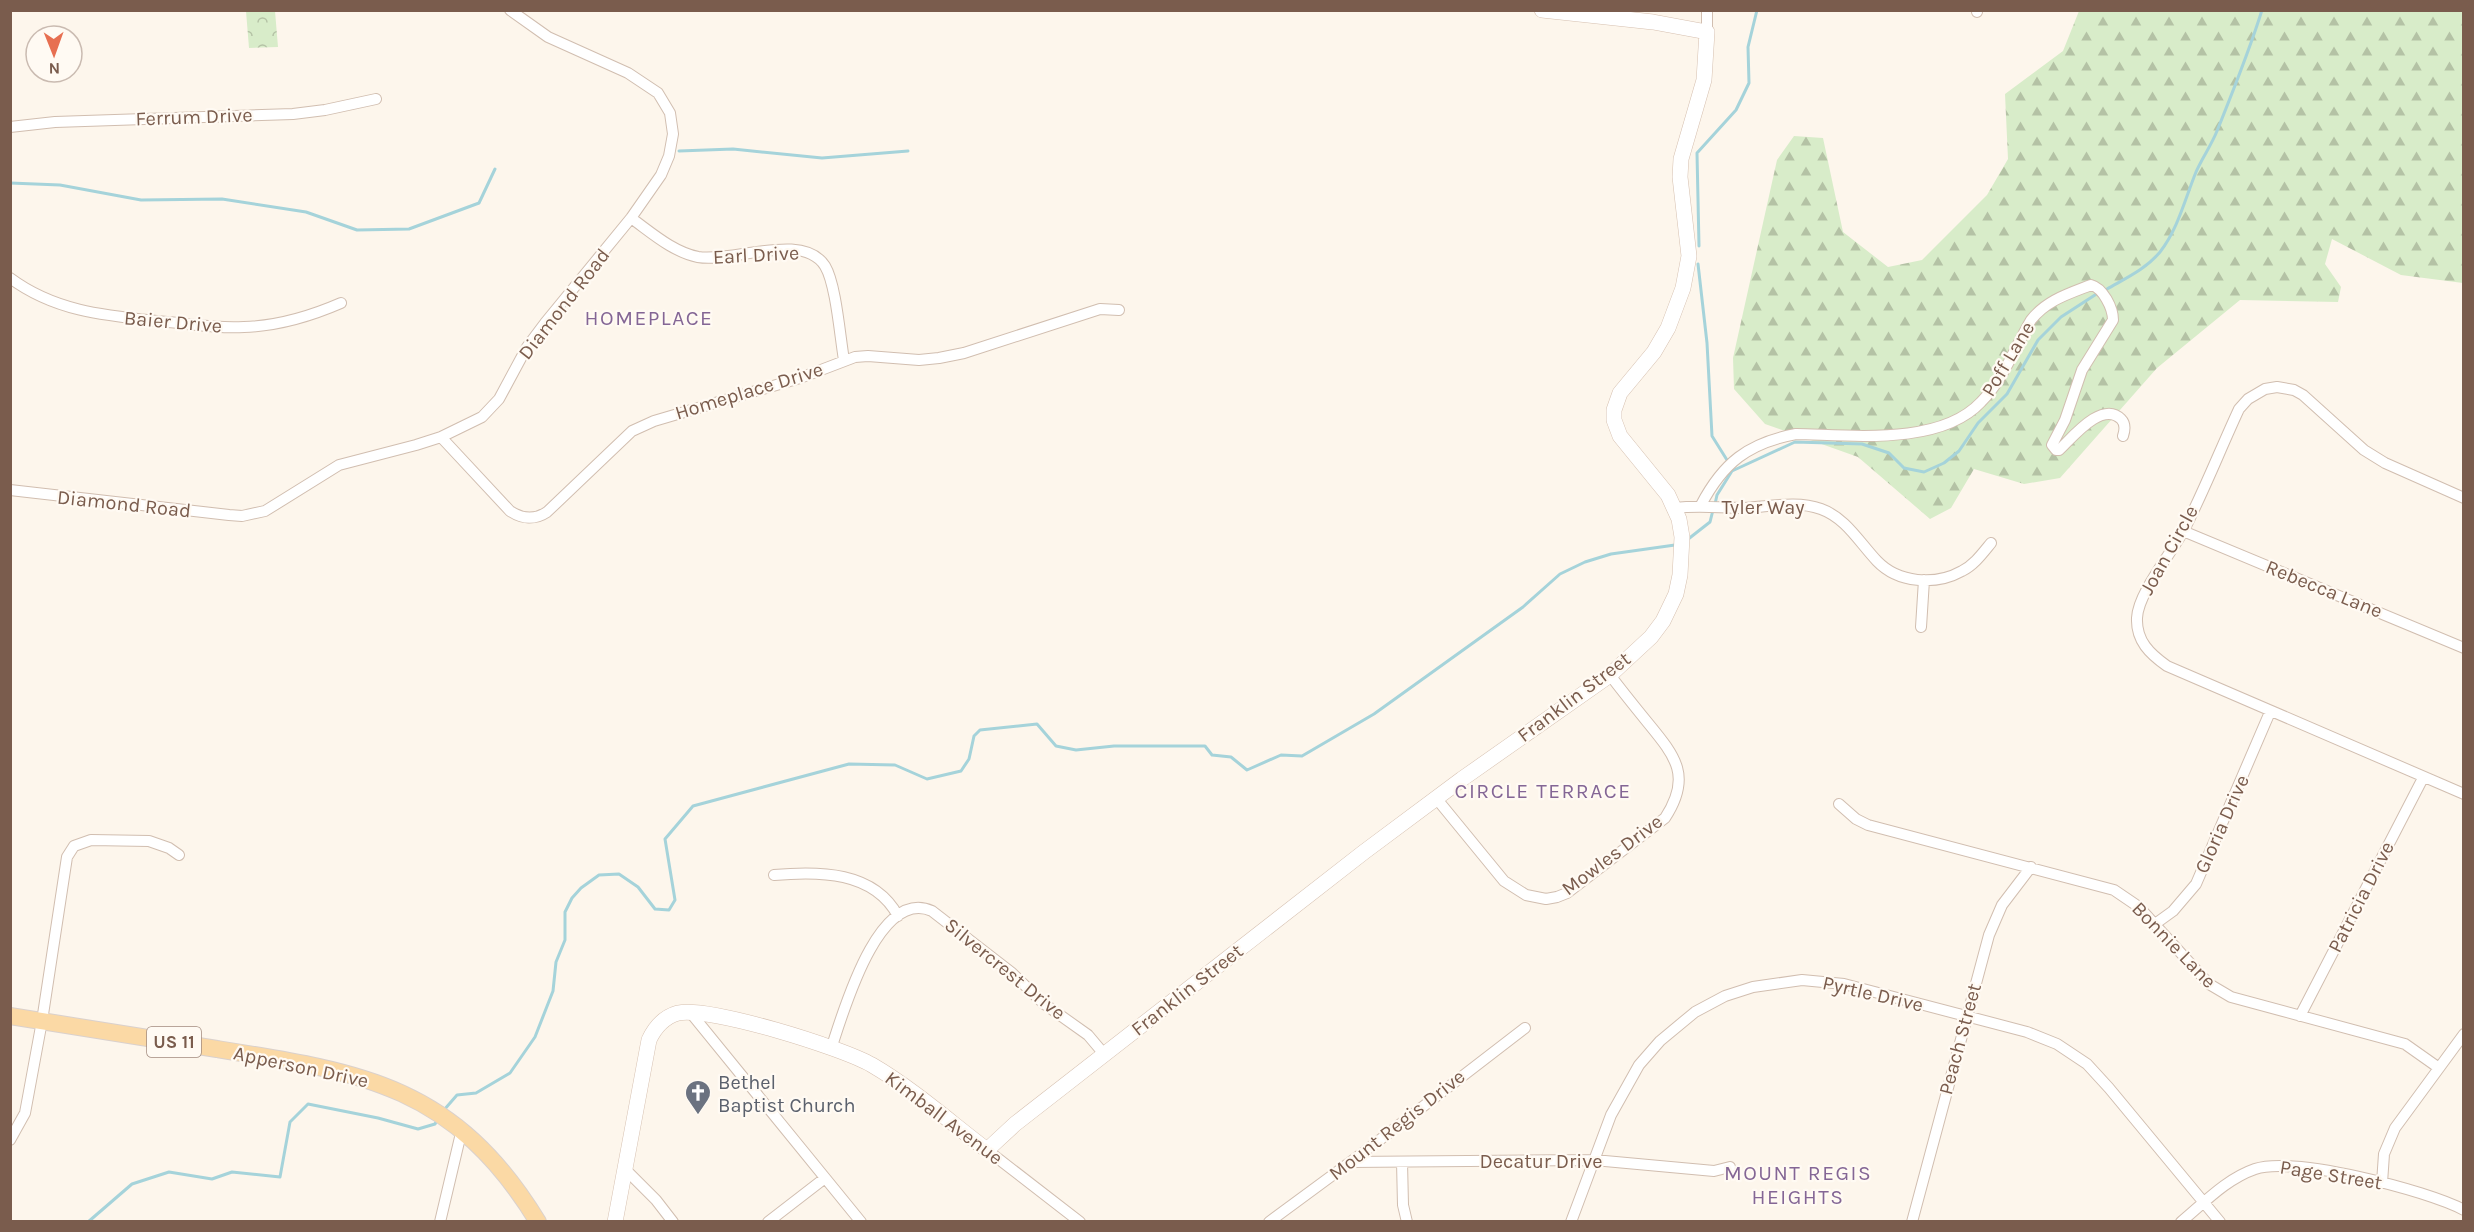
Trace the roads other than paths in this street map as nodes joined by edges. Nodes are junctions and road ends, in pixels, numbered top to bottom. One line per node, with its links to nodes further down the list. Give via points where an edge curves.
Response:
1 (510, 10): 7 (street, Diamond Road, via 563,46 649,85 665,102 673,124 671,148 661,175)
2 (1542, 10): 4 (street)
3 (1707, 10): 4 (street, Franklin Street)
4 (1707, 32): 17 (street, Franklin Street, via 1704,80 1681,159 1689,256 1683,288 1654,352 1620,393 1614,410 1620,436)
5 (376, 99): 6 (street, Ferrum Drive, via 292,114)
6 (10, 127)
7 (631, 218): 11 (street, Earl Drive, via 677,250 701,258 791,249 817,256 828,271); 13 (street, Diamond Road, via 527,347 491,409 471,424)
8 (10, 278): 9 (street, Baier Drive, via 42,298 77,310 223,327 265,325)
9 (342, 303)
10 (1119, 310): 11 (street, Homeplace Drive, via 1100,309 939,358 868,356)
11 (844, 360): 13 (street, Homeplace Drive, via 800,378 644,425 611,450 548,512 533,518 510,511)
12 (2123, 436): 16 (street, Poff Lane, via 2123,422 2106,414 2090,420 2059,450 2052,445 2082,370 2113,320 2100,289 2091,285 2057,298 2039,310 1994,388 1974,410 1960,418 1899,434 1783,437 1731,462 1712,484)
13 (441, 437): 14 (street, Diamond Road, via 344,463 275,506 242,516)
14 (10, 490)
15 (2462, 494): 18 (street, Joan Circle, via 2385,464 2303,395 2277,387 2258,392 2239,410)
16 (1705, 505): 17 (street, Tyler Way); 20 (street, Tyler Way, via 1808,505 1824,510 1839,519 1892,573)
17 (1676, 508): 23 (street, Franklin Street, via 1682,537 1676,594 1651,637)
18 (2184, 531): 22 (street, Rebecca Lane); 24 (street, Joan Circle, via 2142,598 2137,619 2140,638 2146,649 2167,666)
19 (1991, 543): 20 (street, Tyler Way, via 1962,571 1946,578)
20 (1924, 580): 21 (street)
21 (1921, 627)
22 (2463, 648)
23 (1610, 675): 27 (street, Franklin Street); 27 (street, Mowles Drive, via 1672,752 1679,785 1665,818 1567,893 1535,898 1516,891)
24 (2270, 712): 25 (street, Joan Circle); 33 (street, Gloria Drive, via 2196,884 2173,911)
25 (2423, 778): 26 (street, Joan Circle); 37 (street, Patricia Drive)
26 (2463, 794)
27 (1436, 798): 42 (street, Franklin Street)
28 (1839, 804): 30 (street, Bonnie Lane, via 1868,825)
29 (179, 855): 38 (street, via 149,841 86,840 70,851)
30 (2031, 867): 33 (street, Bonnie Lane, via 2115,890); 36 (street, Peach Street, via 2015,885 1994,921)
31 (774, 875): 32 (street, via 819,873 855,880 885,896)
32 (898, 916): 41 (street, via 866,956); 42 (street, Silvercrest Drive, via 914,908 932,911 1088,1035)
33 (2155, 924): 37 (street, Bonnie Lane, via 2219,991)
34 (690, 1012): 41 (street, Kimball Avenue, via 724,1017); 51 (street, via 666,1018 649,1040); 52 (street)
35 (10, 1016): 38 (main road, Apperson Drive / US 11)
36 (1967, 1016): 47 (street, Pyrtle Drive, via 1824,981 1773,983 1743,989 1695,1012 1646,1056 1611,1115); 54 (street, Pyrtle Drive, via 2040,1036 2087,1064); 66 (street, Peach Street)
37 (2300, 1016): 43 (street, Bonnie Lane, via 2398,1041)
38 (42, 1021): 44 (main road, Apperson Drive / US 11, via 338,1070 398,1091); 45 (street, via 25,1113)
39 (1526, 1028): 48 (street, Mount Regis Drive)
40 (2463, 1034): 43 (street)
41 (831, 1049): 46 (street, Kimball Avenue, via 855,1057 892,1078)
42 (1104, 1054): 46 (street, Franklin Street)
43 (2439, 1068): 53 (street, via 2389,1140)
44 (448, 1120): 56 (street); 57 (main road, Apperson Drive / US 11, via 490,1156)
45 (10, 1140)
46 (987, 1150): 62 (street, Kimball Avenue)
47 (1594, 1160): 49 (street, Decatur Drive); 50 (street, Decatur Drive, via 1714,1172); 65 (street, Pyrtle Drive)
48 (1351, 1162): 49 (street, Decatur Drive); 63 (street, Mount Regis Drive)
49 (1402, 1162): 64 (street)
50 (1730, 1167)
51 (624, 1168): 58 (street); 59 (street)
52 (825, 1178): 60 (street); 61 (street)
53 (2382, 1183): 54 (street, Page Street, via 2290,1165 2268,1166 2240,1175); 55 (street, Page Street, via 2429,1195)
54 (2205, 1202): 67 (street, Page Street); 68 (street, Pyrtle Drive)
55 (2463, 1210)
56 (440, 1221)
57 (538, 1221)
58 (615, 1221)
59 (673, 1221)
60 (768, 1221)
61 (861, 1221)
62 (1080, 1221)
63 (1269, 1221)
64 (1407, 1221)
65 (1571, 1221)
66 (1912, 1221)
67 (2181, 1221)
68 (2220, 1221)

